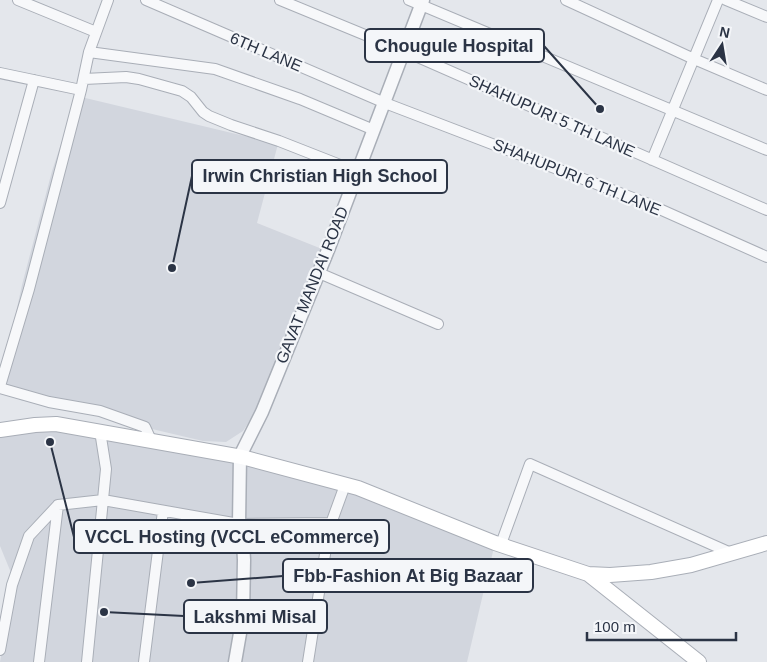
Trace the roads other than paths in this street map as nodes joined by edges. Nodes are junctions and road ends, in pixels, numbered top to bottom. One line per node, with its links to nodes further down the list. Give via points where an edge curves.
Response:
1 (18, 0): 11 (street)
2 (108, 0): 11 (street)
3 (146, 0): 20 (street, 6TH LANE)
4 (280, 0): 12 (street, SHAHUPURI 5 TH LANE)
5 (409, 0): 9 (street)
6 (566, 0): 14 (street)
7 (718, 0): 14 (street)
8 (726, 0): 10 (street)
9 (422, 3): 12 (street, GAVAT MANDAI ROAD); 21 (street)
10 (767, 17)
11 (96, 32): 13 (street)
12 (404, 51): 20 (street, GAVAT MANDAI ROAD); 24 (street, SHAHUPURI 5 TH LANE)
13 (89, 52): 15 (street); 22 (street, via 215,69)
14 (694, 59): 19 (street); 21 (street)
15 (85, 72): 18 (street); 25 (street, via 139,79 182,91 192,96 209,116)
16 (0, 73): 17 (street)
17 (34, 80): 18 (street); 26 (street)
18 (81, 90): 31 (street)
19 (767, 90)
20 (385, 103): 22 (street, GAVAT MANDAI ROAD); 28 (street, SHAHUPURI 6 TH LANE, via 646,204)
21 (672, 111): 23 (street); 24 (street)
22 (374, 130): 25 (street, GAVAT MANDAI ROAD)
23 (767, 150)
24 (652, 160): 27 (street, SHAHUPURI 5 TH LANE)
25 (358, 172): 29 (street, GAVAT MANDAI ROAD)
26 (0, 203)
27 (767, 210)
28 (767, 257)
29 (319, 273): 30 (street); 35 (street, GAVAT MANDAI ROAD, via 262,412)
30 (438, 324)
31 (0, 387): 34 (street, via 48,402 109,414 145,427)
32 (0, 430): 33 (main road, via 56,424)
33 (100, 431): 34 (main road); 37 (street, via 106,469)
34 (151, 440): 35 (main road)
35 (240, 456): 36 (main road); 41 (street)
36 (345, 485): 40 (street); 42 (main road)
37 (103, 500): 38 (street); 39 (street); 48 (street)
38 (58, 506): 46 (street, via 29,536 12,585); 47 (street)
39 (163, 510): 41 (street); 49 (street)
40 (332, 523): 41 (street); 51 (street)
41 (239, 524): 50 (street, via 243,542 243,616)
42 (500, 544): 44 (street, via 530,464); 45 (main road)
43 (767, 544): 44 (main road)
44 (731, 553): 45 (main road, via 651,572)
45 (588, 574): 52 (main road)
46 (0, 650)
47 (39, 662)
48 (87, 662)
49 (144, 662)
50 (235, 662)
51 (308, 662)
52 (699, 662)

